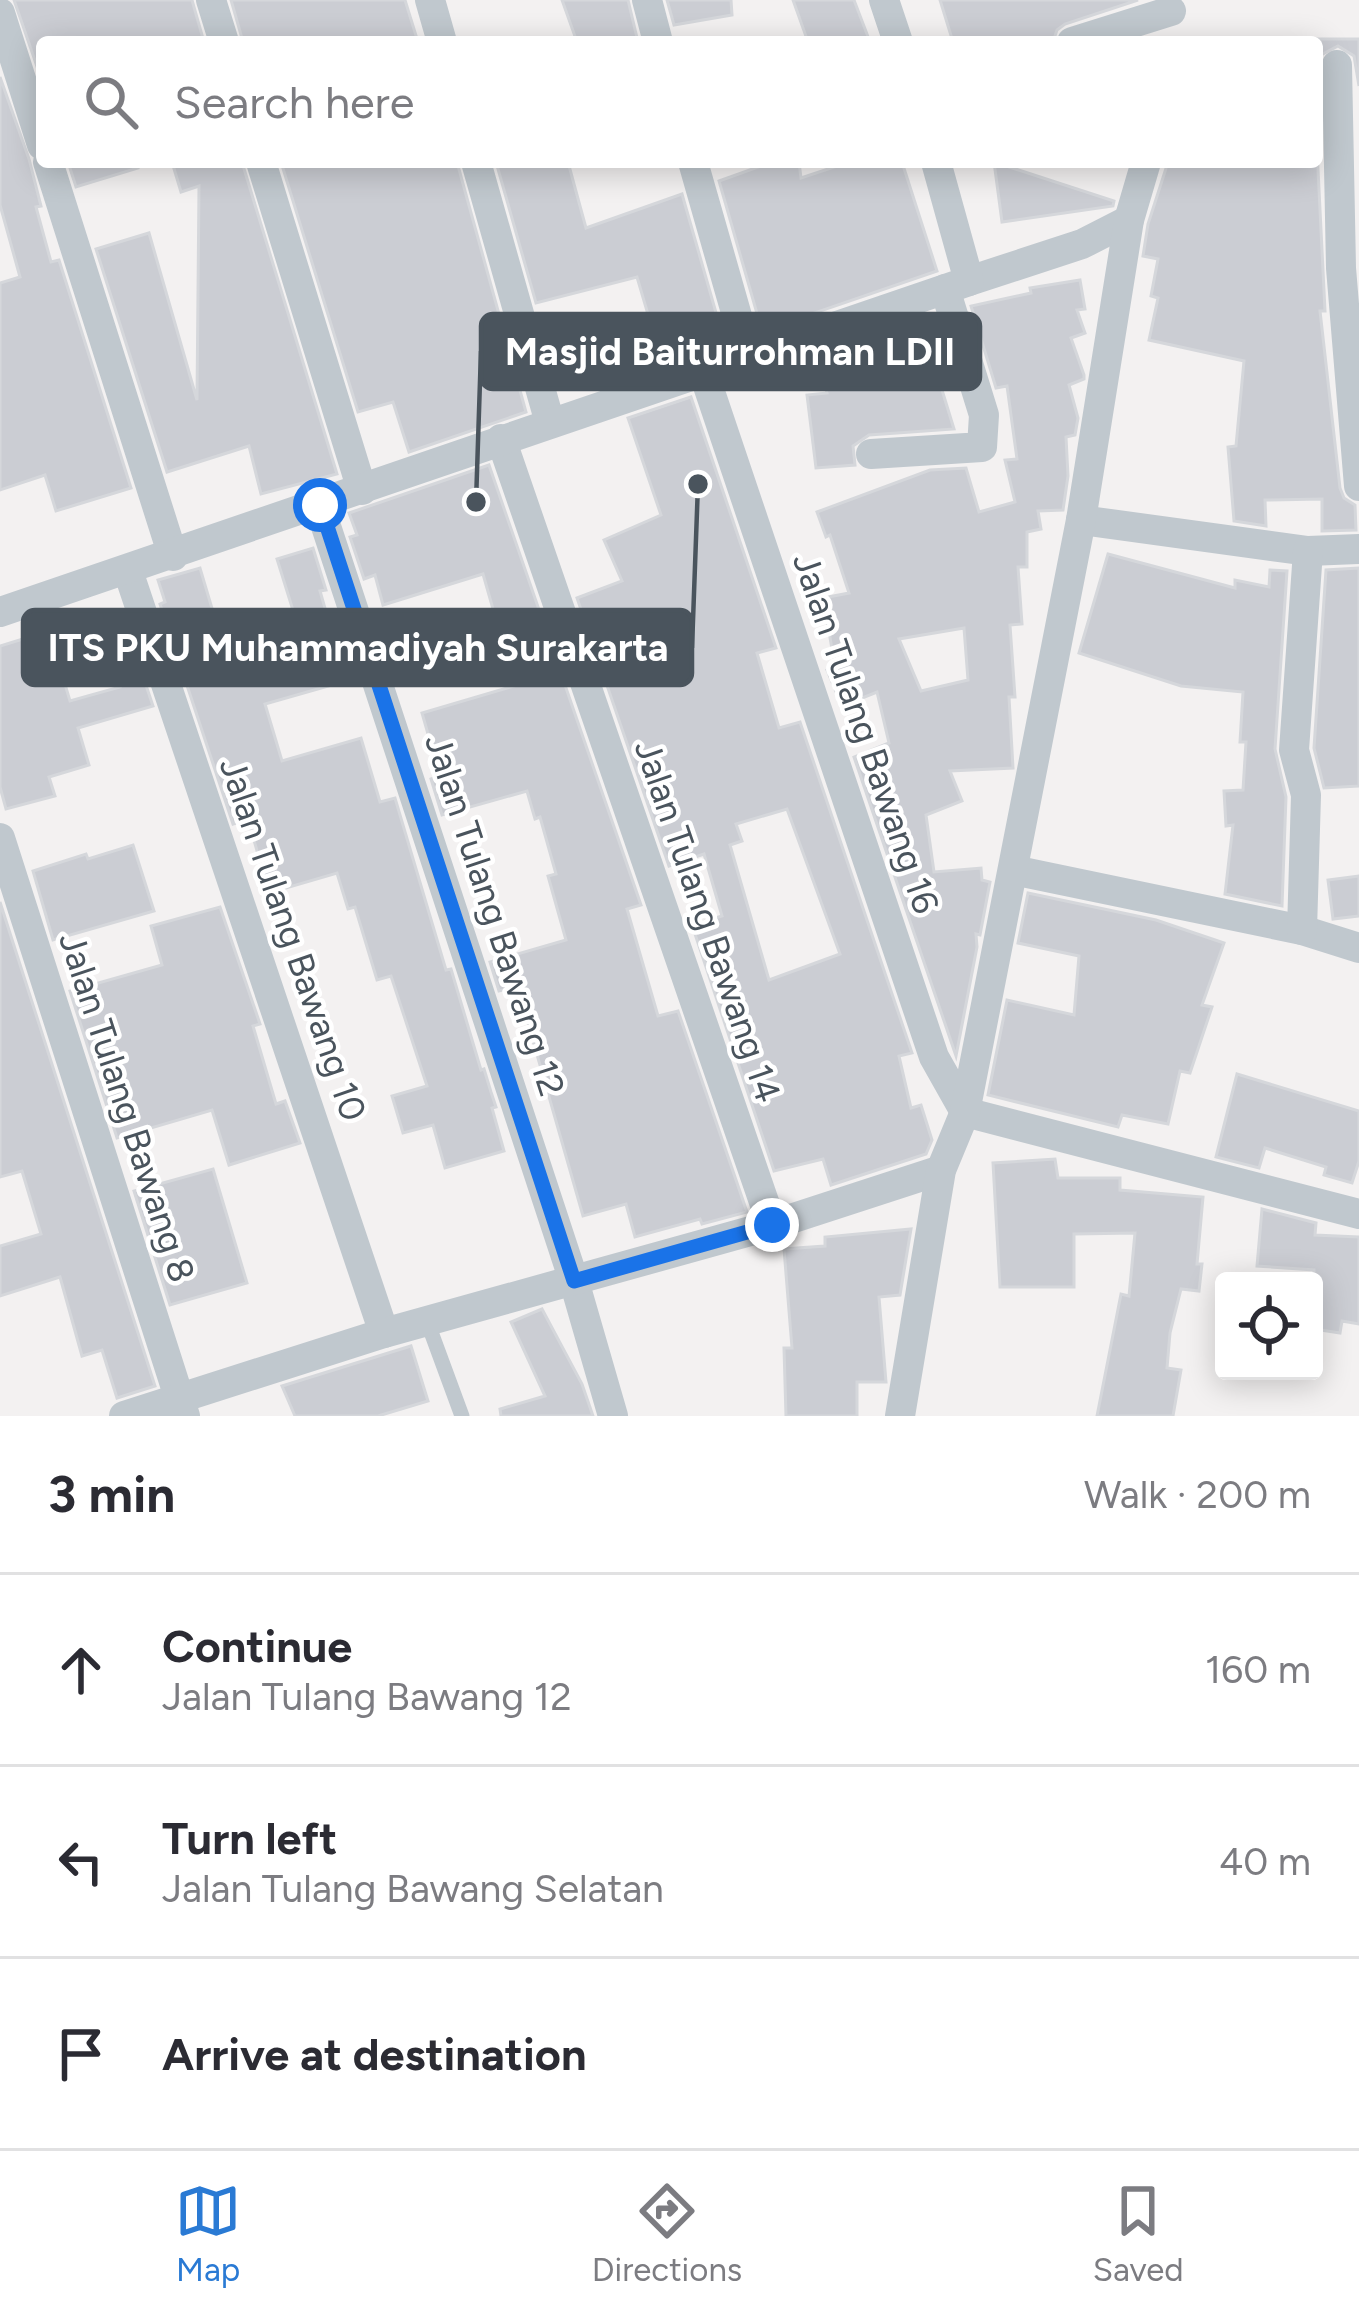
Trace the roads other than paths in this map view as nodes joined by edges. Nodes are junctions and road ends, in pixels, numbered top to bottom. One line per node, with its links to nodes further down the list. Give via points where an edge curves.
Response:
1 (211, 0): 7 (street)
2 (430, 0): 8 (street)
3 (647, 0): 9 (street)
4 (884, 0): 10 (street)
5 (0, 13): 13 (street)
6 (1170, 18): 11 (street)
7 (222, 36)
8 (440, 36)
9 (656, 36)
10 (896, 36)
11 (1096, 36)
12 (1337, 65): 27 (street, via 1341,268)
13 (36, 126)
14 (50, 168): 33 (street)
15 (263, 168): 28 (street)
16 (478, 168): 24 (street)
17 (694, 168): 22 (street)
18 (937, 168): 21 (street)
19 (1144, 168): 20 (street)
20 (1129, 220): 21 (street); 30 (street)
21 (957, 285): 22 (street); 26 (street, via 992,445)
22 (749, 358): 23 (street)
23 (704, 374): 24 (street); 40 (street, Jalan Tulang Bawang 16, via 934,1057)
24 (550, 423): 25 (street)
25 (501, 439): 28 (street); 43 (street, Jalan Tulang Bawang 14)
26 (871, 454)
27 (1359, 486)
28 (362, 490): 29 (street)
29 (320, 505): 33 (street); 44 (street, Jalan Tulang Bawang 12)
30 (1081, 520): 32 (street); 37 (street)
31 (1359, 549): 32 (street)
32 (1308, 551): 38 (street, via 1294,750 1306,795)
33 (173, 556): 34 (street)
34 (128, 571): 35 (street); 46 (street, Jalan Tulang Bawang 10)
35 (0, 612)
36 (0, 838): 47 (street, Jalan Tulang Bawang 8)
37 (1013, 870): 38 (street); 40 (street)
38 (1302, 930): 39 (street)
39 (1359, 947)
40 (965, 1112): 41 (street); 42 (street)
41 (941, 1171): 43 (street); 51 (street)
42 (1359, 1214)
43 (772, 1225): 44 (street)
44 (574, 1281): 45 (street); 50 (street, Jalan Tulang Bawang 12)
45 (428, 1321): 46 (street); 49 (lane)
46 (384, 1333): 47 (street)
47 (182, 1408): 48 (street)
48 (124, 1416)
49 (462, 1416)
50 (613, 1416)
51 (900, 1416)

